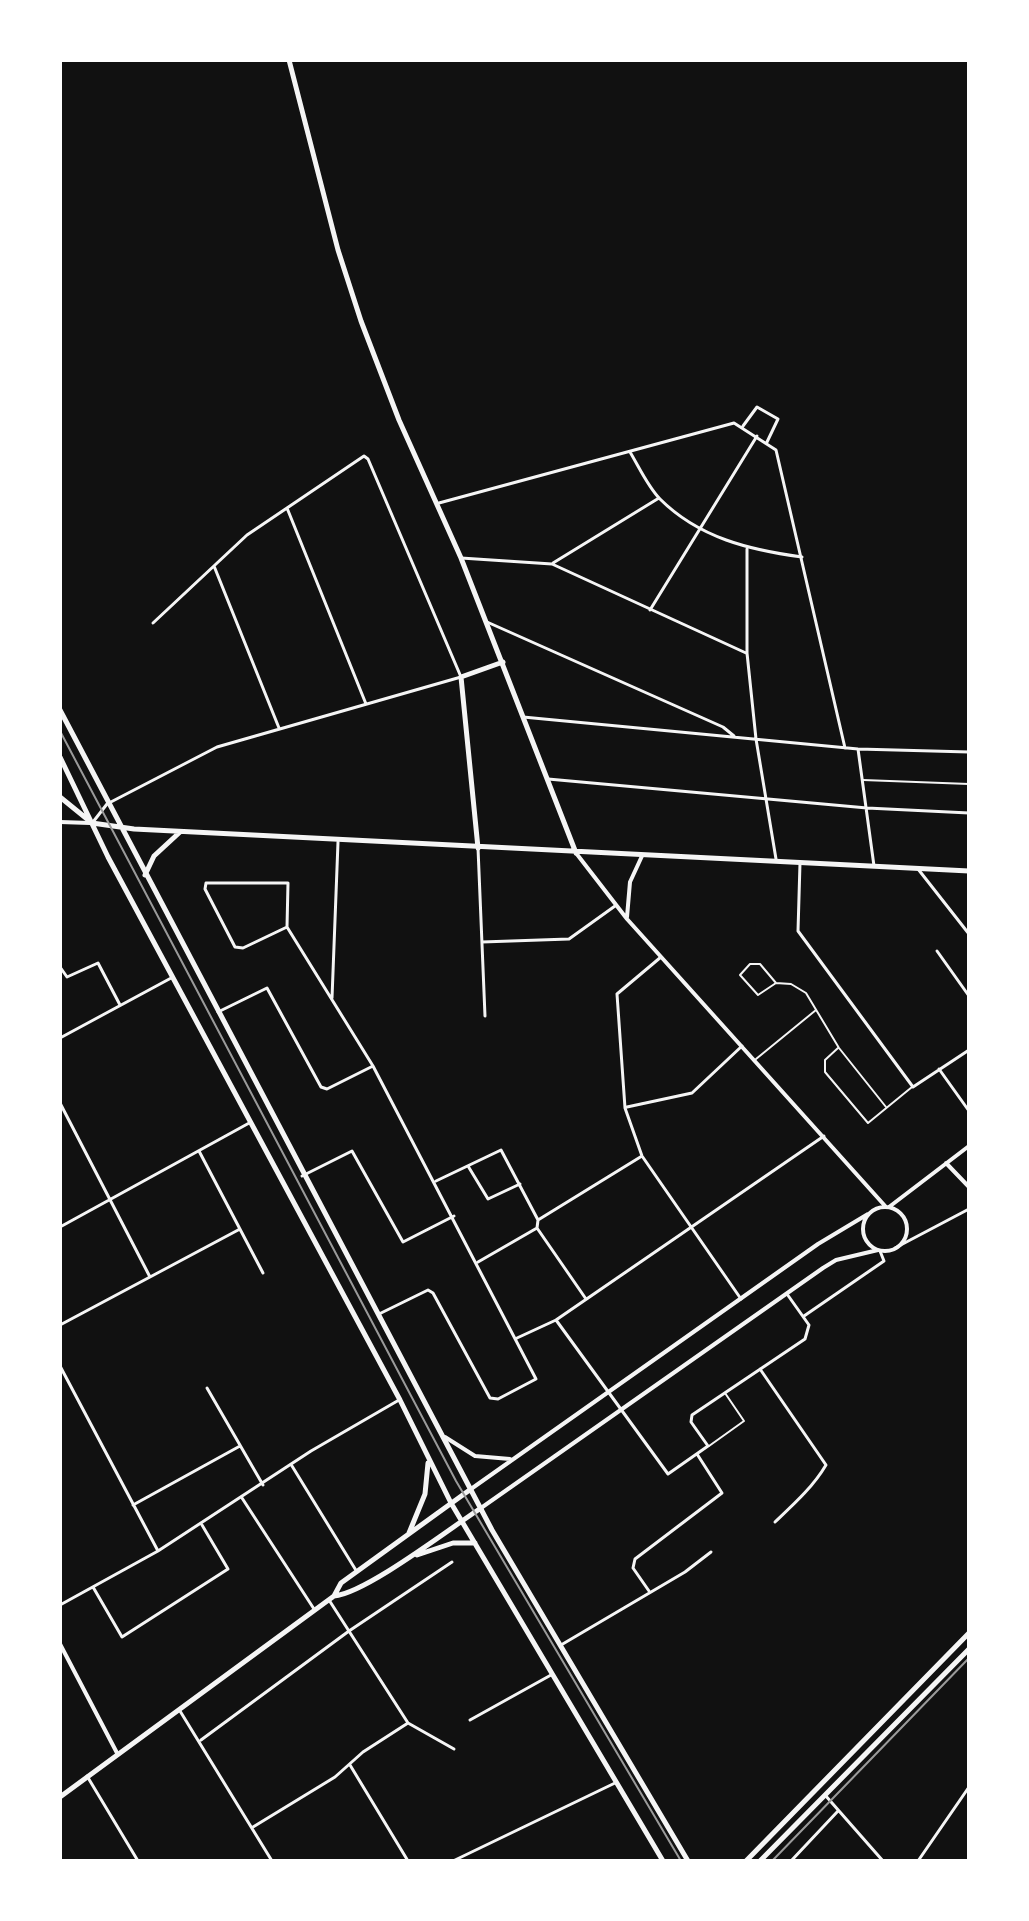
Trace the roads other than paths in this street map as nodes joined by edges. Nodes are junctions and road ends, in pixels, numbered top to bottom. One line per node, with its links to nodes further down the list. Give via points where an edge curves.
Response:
1 (289, 60): 7 (main road, via 349,287 399,420)
2 (742, 427): 3 (street); 4 (street, via 757,407 778,419); 5 (street, via 734,423)
3 (757, 436): 4 (street); 9 (street)
4 (767, 442): 11 (street, via 776,450)
5 (630, 452): 6 (street); 7 (street)
6 (659, 498): 9 (street); 13 (street)
7 (439, 503): 12 (main road)
8 (287, 507): 14 (street); 20 (street, via 364,456 368,459); 21 (street)
9 (697, 527): 10 (street); 15 (street)
10 (747, 549): 11 (street); 18 (street)
11 (802, 557): 27 (street)
12 (461, 558): 13 (street); 16 (main road)
13 (552, 564): 15 (street)
14 (214, 566): 17 (street); 24 (street)
15 (649, 611): 18 (street)
16 (486, 622): 19 (main road); 25 (street)
17 (153, 623)
18 (747, 653): 26 (street)
19 (503, 662): 20 (main road); 23 (main road)
20 (461, 677): 21 (street); 44 (main road)
21 (366, 704): 24 (street)
22 (60, 710): 36 (main road)
23 (523, 717): 25 (street); 31 (main road)
24 (279, 728): 36 (street, via 217,747)
25 (734, 736): 26 (street)
26 (756, 739): 27 (street); 35 (street)
27 (845, 748): 28 (street)
28 (858, 749): 29 (street); 32 (street)
29 (969, 752)
30 (60, 757): 40 (main road)
31 (548, 779): 35 (street); 45 (main road)
32 (863, 780): 33 (lane); 37 (street)
33 (969, 784)
34 (60, 797): 40 (main road)
35 (767, 799): 37 (street); 47 (street)
36 (107, 804): 40 (street); 41 (main road)
37 (867, 808): 38 (street); 49 (street)
38 (969, 813)
39 (60, 822): 40 (street)
40 (92, 823): 41 (main road); 61 (main road)
41 (119, 827): 42 (main road); 52 (main road)
42 (180, 832): 43 (main road); 52 (main road, via 154,856)
43 (338, 842): 44 (main road); 64 (street)
44 (478, 848): 45 (main road); 57 (street)
45 (576, 853): 46 (main road); 53 (street)
46 (642, 856): 47 (main road); 54 (street, via 630,882)
47 (777, 862): 48 (main road)
48 (800, 863): 49 (main road); 76 (street, via 798,931)
49 (874, 866): 50 (main road)
50 (918, 869): 51 (main road); 56 (street)
51 (969, 871)
52 (145, 876): 67 (main road)
53 (615, 906): 54 (street); 57 (street, via 569,939)
54 (627, 919): 59 (street)
55 (287, 927): 55 (street, via 235,947 205,885 288,883); 64 (street)
56 (969, 934)
57 (482, 942): 68 (street)
58 (937, 951): 63 (street)
59 (662, 956): 70 (street); 79 (street, via 617,994)
60 (60, 967): 65 (street, via 67,977 98,963)
61 (173, 977): 65 (street); 81 (main road)
62 (776, 983): 62 (lane, via 758,995 740,975 750,964 760,964); 66 (lane, via 798,987)
63 (969, 996)
64 (332, 1001): 74 (street)
65 (120, 1005): 69 (street)
66 (816, 1009): 71 (lane); 73 (lane)
67 (218, 1012): 74 (street, via 267,988 321,1087 327,1089); 88 (main road)
68 (485, 1016)
69 (60, 1038)
70 (742, 1046): 73 (street); 79 (street, via 692,1093)
71 (839, 1048): 78 (lane); 78 (lane, via 825,1060 825,1072 868,1123)
72 (969, 1050): 75 (street)
73 (755, 1060): 82 (street)
74 (373, 1066): 89 (street)
75 (939, 1069): 76 (street); 80 (street)
76 (913, 1087): 78 (lane)
77 (60, 1103): 93 (street)
78 (886, 1107)
79 (626, 1110): 85 (street)
80 (969, 1111)
81 (251, 1122): 84 (street); 121 (main road)
82 (824, 1136): 92 (street); 101 (street)
83 (969, 1146): 86 (street)
84 (199, 1151): 93 (street); 102 (street)
85 (642, 1156): 98 (street); 101 (street)
86 (946, 1162): 91 (street); 94 (street)
87 (468, 1166): 89 (street); 90 (street, via 488,1199); 90 (street, via 501,1150)
88 (302, 1176): 97 (street, via 352,1151 403,1242); 111 (main road)
89 (435, 1181): 97 (street)
90 (520, 1184): 98 (street)
91 (969, 1187)
92 (875, 1193): 94 (street); 96 (street)
93 (110, 1200): 99 (street); 107 (street)
94 (888, 1207): 96 (street); 103 (street, via 906,1224 905,1238)
95 (969, 1209): 103 (street)
96 (870, 1212): 104 (street, via 863,1235); 110 (street)
97 (454, 1216): 105 (street)
98 (538, 1220): 100 (street)
99 (60, 1227)
100 (537, 1228): 105 (street); 109 (street)
101 (690, 1228): 109 (street); 110 (street)
102 (240, 1229): 106 (street); 107 (street)
103 (895, 1248): 104 (street)
104 (879, 1250): 108 (street, via 836,1260); 112 (street, via 884,1261)
105 (478, 1262): 115 (street)
106 (263, 1273)
107 (150, 1277): 114 (street)
108 (786, 1294): 112 (street); 122 (street)
109 (586, 1299): 113 (street)
110 (741, 1299): 119 (street)
111 (377, 1315): 115 (street, via 422,1291 433,1293 480,1383 494,1399 536,1379); 123 (main road)
112 (803, 1317): 117 (street, via 809,1325 805,1339)
113 (556, 1320): 115 (street); 119 (street)
114 (60, 1325)
115 (517, 1338)
116 (60, 1366): 134 (street)
117 (760, 1369): 120 (street); 137 (street, via 826,1465)
118 (207, 1388): 124 (street)
119 (608, 1392): 122 (street); 128 (street)
120 (725, 1393): 125 (street, via 691,1418); 125 (lane, via 744,1421)
121 (400, 1400): 127 (main road); 129 (street)
122 (620, 1408): 126 (street, via 668,1474); 135 (street)
123 (445, 1437): 128 (street, via 475,1456); 131 (main road)
124 (240, 1446): 130 (street); 134 (street)
125 (708, 1446): 126 (street)
126 (697, 1454): 147 (street, via 722,1493 635,1559 633,1568)
127 (428, 1458): 133 (main road); 139 (main road, via 425,1494)
128 (512, 1459): 131 (street)
129 (292, 1466): 130 (street); 145 (street)
130 (263, 1485): 132 (street)
131 (471, 1489): 133 (main road); 135 (main road)
132 (242, 1498): 138 (street); 150 (street)
133 (451, 1503): 136 (main road); 139 (main road)
134 (133, 1505): 141 (street)
135 (481, 1508): 136 (main road); 154 (main road)
136 (461, 1520): 140 (main road); 143 (main road)
137 (775, 1522)
138 (201, 1524): 141 (street); 146 (street, via 228,1569 122,1637)
139 (406, 1538): 145 (main road)
140 (475, 1543): 143 (main road, via 453,1543); 157 (main road)
141 (158, 1551): 146 (street)
142 (711, 1552): 147 (street)
143 (409, 1558): 148 (main road, via 348,1595)
144 (452, 1562): 151 (street)
145 (357, 1572): 148 (main road)
146 (93, 1587): 149 (street)
147 (649, 1591): 154 (street)
148 (331, 1598): 150 (main road); 151 (street)
149 (60, 1605)
150 (314, 1610): 158 (main road)
151 (349, 1631): 160 (street); 161 (street)
152 (969, 1633): 168 (main road)
153 (60, 1644): 156 (street)
154 (560, 1646): 178 (main road)
155 (969, 1649): 169 (main road)
156 (63, 1656): 163 (street)
157 (555, 1673): 159 (street); 166 (main road)
158 (178, 1708): 161 (street); 163 (main road)
159 (470, 1720)
160 (408, 1723): 162 (street); 164 (street)
161 (201, 1740): 172 (street)
162 (454, 1749)
163 (117, 1753): 165 (main road)
164 (350, 1765): 172 (street); 175 (street)
165 (87, 1776): 170 (main road); 173 (street)
166 (618, 1782): 176 (street); 177 (main road)
167 (969, 1787): 183 (street)
168 (818, 1788): 169 (main road); 179 (main road)
169 (825, 1795): 171 (street); 180 (main road)
170 (60, 1797)
171 (839, 1810): 181 (street); 182 (street)
172 (253, 1827): 174 (street)
173 (138, 1861)
174 (272, 1861)
175 (408, 1861)
176 (453, 1861)
177 (663, 1861)
178 (688, 1861)
179 (746, 1861)
180 (760, 1861)
181 (791, 1861)
182 (883, 1861)
183 (918, 1861)

